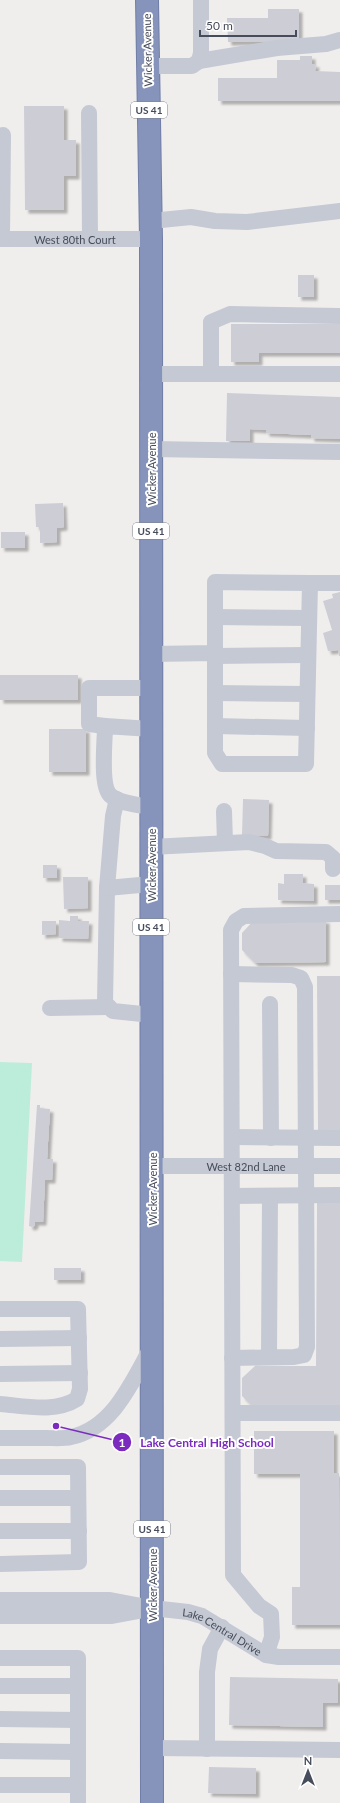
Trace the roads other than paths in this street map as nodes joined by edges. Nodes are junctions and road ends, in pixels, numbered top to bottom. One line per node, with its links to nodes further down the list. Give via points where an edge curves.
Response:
1 (147, 0): 5 (highway, Wicker Avenue / US 41)
2 (200, 0): 4 (street)
3 (340, 40): 4 (street)
4 (199, 61): 5 (street, via 192,66)
5 (148, 66): 9 (highway, Wicker Avenue / US 41)
6 (90, 113): 11 (street)
7 (3, 135): 10 (street)
8 (340, 212): 9 (street, West 80th Court, via 247,222 215,222 191,217)
9 (151, 230): 11 (street, West 80th Court); 13 (highway, Wicker Avenue / US 41)
10 (1, 239): 11 (street, West 80th Court)
11 (90, 239)
12 (340, 316): 14 (street, via 230,314 211,322)
13 (151, 374): 14 (street); 16 (highway, Wicker Avenue / US 41)
14 (211, 374): 15 (street)
15 (340, 374)
16 (151, 450): 17 (street); 22 (highway, Wicker Avenue / US 41)
17 (340, 452)
18 (310, 583): 19 (street); 20 (street, via 215,582); 21 (street)
19 (340, 583)
20 (215, 617): 21 (street); 23 (street)
21 (309, 618): 24 (street)
22 (151, 654): 23 (street); 25 (highway, Wicker Avenue / US 41)
23 (215, 655): 24 (street); 26 (street)
24 (308, 655): 27 (street)
25 (151, 688): 28 (street, via 89,688 89,724); 31 (highway, Wicker Avenue / US 41)
26 (215, 693): 27 (street); 29 (street)
27 (308, 694): 30 (street)
28 (105, 726): 31 (street); 32 (street, via 104,783 110,796)
29 (215, 726): 30 (street); 30 (street, via 215,753 222,764 306,764)
30 (307, 728)
31 (151, 730): 33 (highway, Wicker Avenue / US 41)
32 (117, 799): 33 (street); 39 (street, via 113,816)
33 (151, 807): 36 (highway, Wicker Avenue / US 41)
34 (224, 811): 35 (street)
35 (225, 843): 36 (street); 37 (street, via 249,842 276,851 326,852 333,858)
36 (151, 847): 38 (highway, Wicker Avenue / US 41)
37 (333, 869)
38 (151, 884): 39 (street); 45 (highway, Wicker Avenue / US 41)
39 (107, 888): 43 (street, via 105,1003)
40 (340, 914): 41 (street, via 244,916 236,921 231,930)
41 (231, 974): 46 (street); 48 (street, via 292,975 301,978 305,987)
42 (270, 1004): 47 (street)
43 (109, 1007): 44 (street); 45 (street, via 113,1011)
44 (50, 1008)
45 (152, 1015): 50 (highway, Wicker Avenue / US 41)
46 (232, 1137): 47 (street); 51 (street)
47 (271, 1138): 48 (street)
48 (306, 1138): 49 (street); 52 (street)
49 (340, 1138)
50 (152, 1166): 51 (street, West 82nd Lane); 61 (highway, Wicker Avenue / US 41)
51 (232, 1166): 52 (street, West 82nd Lane); 55 (street)
52 (306, 1166): 53 (street, West 82nd Lane); 57 (street)
53 (340, 1166)
54 (340, 1195): 57 (street)
55 (232, 1196): 56 (street); 63 (street)
56 (270, 1196): 57 (street); 62 (street)
57 (306, 1196): 62 (street, via 307,1347 304,1354 294,1357)
58 (0, 1309): 59 (street, via 78,1309)
59 (79, 1338): 60 (street); 65 (street)
60 (0, 1339)
61 (152, 1347): 69 (street, via 124,1396 98,1425 69,1437); 77 (highway, Wicker Avenue / US 41)
62 (268, 1357): 63 (street)
63 (232, 1358): 67 (street)
64 (0, 1374): 65 (street)
65 (80, 1374): 66 (street, via 77,1399 68,1405 55,1408)
66 (0, 1404)
67 (233, 1413): 68 (street); 80 (street, via 233,1575 259,1606 271,1614 272,1637)
68 (340, 1413)
69 (0, 1438)
70 (0, 1467): 72 (street, via 78,1467)
71 (0, 1498): 72 (street)
72 (78, 1498): 74 (street)
73 (0, 1531): 74 (street)
74 (79, 1531): 75 (street, via 79,1562)
75 (0, 1564)
76 (0, 1600): 77 (street, via 110,1600)
77 (152, 1608): 78 (street, via 112,1616); 79 (street, Lake Central Drive, via 188,1612); 87 (highway, Wicker Avenue / US 41)
78 (0, 1616)
79 (222, 1627): 80 (street, Lake Central Drive); 88 (street, via 210,1649 207,1672)
80 (266, 1655): 81 (street, Lake Central Drive)
81 (340, 1657)
82 (0, 1658): 84 (street, via 78,1658)
83 (0, 1686): 84 (street)
84 (78, 1686): 86 (street)
85 (0, 1719): 86 (street)
86 (78, 1720): 91 (street)
87 (152, 1748): 88 (street); 95 (highway, Wicker Avenue / US 41)
88 (207, 1749): 89 (street)
89 (340, 1750)
90 (0, 1751): 91 (street)
91 (78, 1752): 93 (street)
92 (0, 1785): 93 (street)
93 (78, 1785): 94 (street)
94 (78, 1803)
95 (152, 1803)

